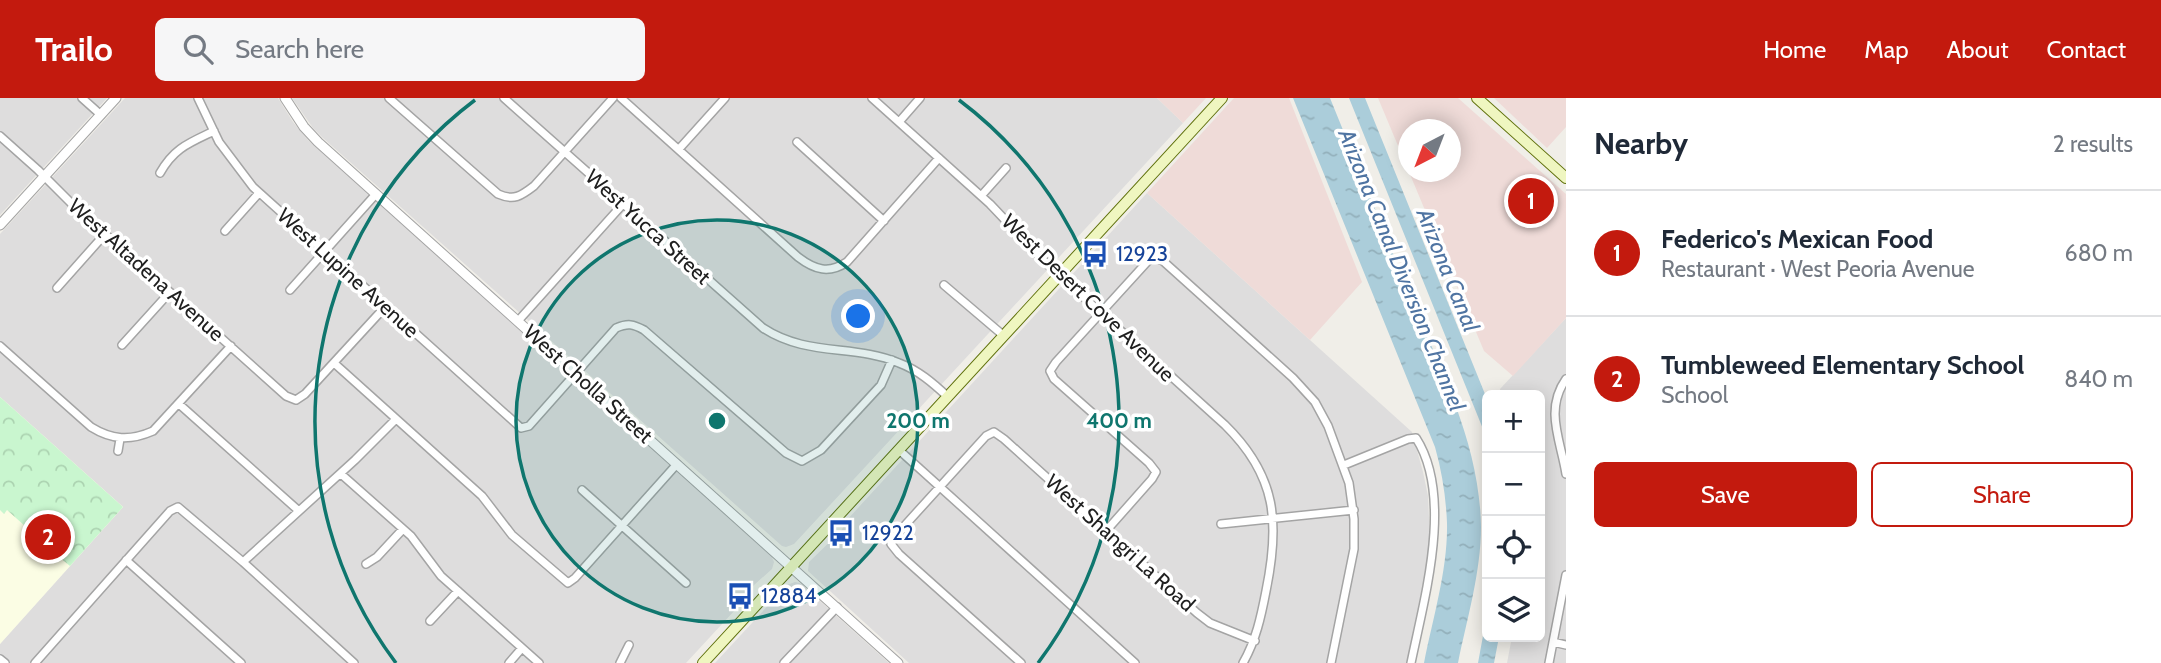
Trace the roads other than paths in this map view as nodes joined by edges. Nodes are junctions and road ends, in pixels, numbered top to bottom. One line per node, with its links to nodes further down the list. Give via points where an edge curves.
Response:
1 (82, 98): 14 (street)
2 (116, 98): 14 (street)
3 (198, 98): 16 (street, West Lupine Avenue)
4 (285, 98): 27 (street, West Cholla Street, via 311,135)
5 (390, 98): 20 (street, via 498,194 512,199 534,186)
6 (504, 98): 20 (street, West Yucca Street)
7 (613, 98): 20 (street)
8 (621, 98): 19 (street)
9 (724, 98): 19 (street)
10 (872, 98): 15 (street, West Desert Cove Avenue)
11 (920, 98): 15 (street)
12 (1222, 98): 35 (main road)
13 (1477, 98): 25 (main road)
14 (101, 115): 24 (street)
15 (899, 122): 21 (street, West Desert Cove Avenue)
16 (214, 131): 23 (street, via 180,147); 26 (street, West Lupine Avenue)
17 (0, 136): 24 (street, West Altadena Avenue)
18 (797, 142): 30 (street)
19 (679, 149): 30 (street, via 809,265 838,268)
20 (565, 152): 29 (street, West Yucca Street)
21 (939, 158): 28 (street, West Desert Cove Avenue); 30 (street)
22 (1006, 168): 28 (street)
23 (160, 173)
24 (44, 176): 31 (street); 33 (street, West Altadena Avenue)
25 (1566, 178)
26 (259, 193): 32 (street); 34 (street, West Lupine Avenue)
27 (376, 194): 34 (street); 42 (street, West Cholla Street)
28 (981, 196): 35 (street, West Desert Cove Avenue)
29 (623, 204): 42 (street); 45 (street, West Yucca Street, via 755,323)
30 (884, 221)
31 (0, 225)
32 (225, 232)
33 (105, 234): 37 (street); 39 (street, West Altadena Avenue)
34 (324, 252): 38 (street); 40 (street, West Lupine Avenue)
35 (1060, 275): 41 (street, West Desert Cove Avenue); 43 (main road)
36 (944, 285): 43 (street)
37 (57, 288)
38 (290, 290)
39 (170, 292): 44 (street); 47 (street, West Altadena Avenue)
40 (385, 306): 50 (street); 51 (street, West Lupine Avenue, via 522,428 529,426)
41 (1101, 313): 62 (street, via 1148,261 1155,257 1163,261 1308,393); 69 (street, West Desert Cove Avenue, via 1245,447 1266,486); 73 (street, via 1049,371 1156,472)
42 (518, 321): 51 (street, West Cholla Street)
43 (1004, 336): 53 (main road)
44 (122, 345)
45 (799, 345): 48 (street); 49 (street, West Yucca Street)
46 (0, 346): 58 (street, via 91,427)
47 (231, 346): 50 (street, West Altadena Avenue, via 296,400); 55 (street)
48 (795, 356)
49 (892, 360): 51 (street, via 881,385 821,450 802,461 786,453 644,330 631,324 616,328); 53 (street, West Yucca Street)
50 (334, 363): 57 (street)
51 (576, 373): 61 (street, West Cholla Street)
52 (1566, 379): 56 (street)
53 (948, 397): 59 (main road)
54 (1545, 401): 56 (street)
55 (179, 404): 58 (street, via 153,431); 68 (street)
56 (1555, 404): 64 (street)
57 (396, 419): 63 (street); 71 (street, via 482,496 512,535 568,583)
58 (120, 439): 60 (street)
59 (899, 450): 65 (street); 77 (main road)
60 (118, 451)
61 (677, 464): 71 (street); 77 (street, West Cholla Street)
62 (1344, 466): 67 (street); 103 (street, via 1408,439 1416,438 1421,447 1432,487 1433,552)
63 (341, 474): 68 (street); 72 (street)
64 (1566, 474)
65 (940, 487): 73 (street, West Shangri La Road, via 994,432); 99 (street, via 891,544); 100 (street)
66 (582, 490): 71 (street)
67 (1353, 510): 69 (street); 102 (street, via 1354,549)
68 (299, 511): 75 (street)
69 (1273, 518): 70 (street); 83 (street, West Desert Cove Avenue, via 1275,545)
70 (1221, 524)
71 (622, 525): 79 (street)
72 (403, 529): 76 (street); 80 (street)
73 (1106, 531): 83 (street, West Shangri La Road, via 1210,623)
74 (126, 560): 75 (street, via 178,507); 90 (street); 91 (street)
75 (243, 562): 92 (street)
76 (366, 564)
77 (792, 567): 81 (street, West Cholla Street); 96 (main road)
78 (1566, 575): 84 (street)
79 (686, 583)
80 (458, 590): 82 (street); 87 (street)
81 (837, 607): 97 (street); 98 (street, West Cholla Street)
82 (430, 621)
83 (1255, 641): 101 (street, West Desert Cove Avenue)
84 (1553, 642): 86 (street); 104 (street)
85 (629, 645): 95 (street)
86 (1566, 645)
87 (522, 648): 93 (street); 94 (street)
88 (0, 659): 89 (street)
89 (5, 663)
90 (36, 663)
91 (241, 663)
92 (354, 663)
93 (509, 663)
94 (539, 663)
95 (620, 663)
96 (704, 663)
97 (784, 663)
98 (898, 663)
99 (1021, 663)
100 (1135, 663)
101 (1243, 663)
102 (1332, 663)
103 (1412, 663)
104 (1549, 663)

